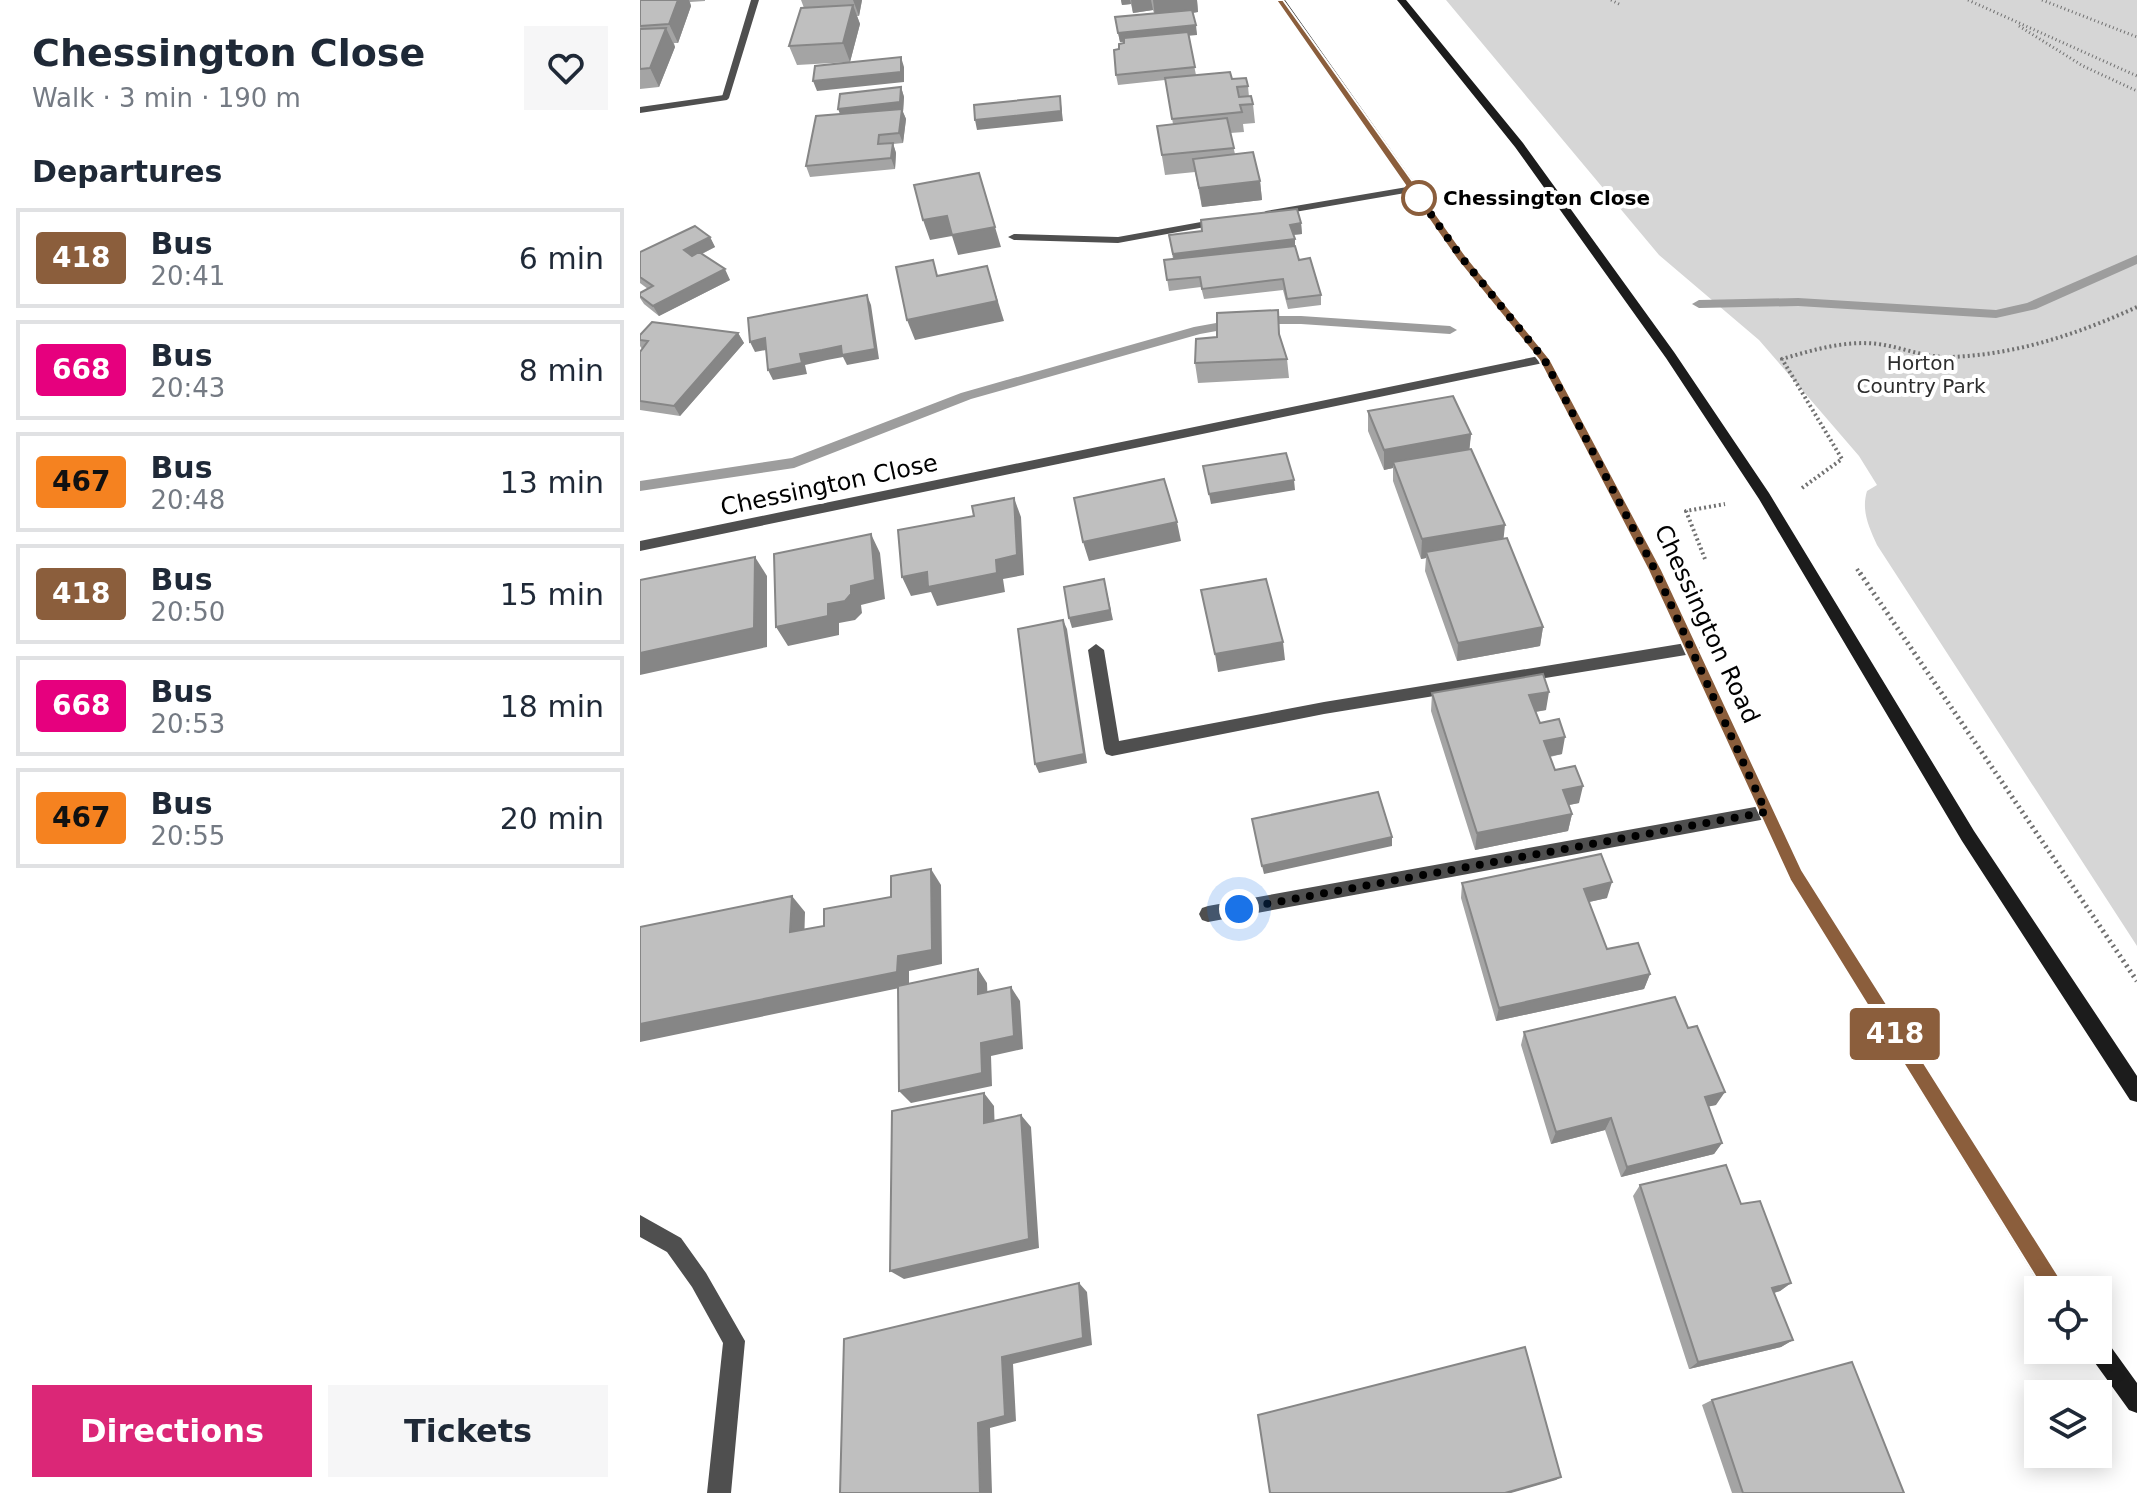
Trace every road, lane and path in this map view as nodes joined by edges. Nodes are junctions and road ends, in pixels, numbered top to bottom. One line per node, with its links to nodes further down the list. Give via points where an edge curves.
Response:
1 (755, 0): 12 (street, via 724,98)
2 (1280, 0): 13 (main road, Chessington Road)
3 (1401, 0): 27 (main road, via 1519,145 1670,355 1764,496 1968,836)
4 (1611, 0): 7 (path)
5 (1968, 0): 8 (path)
6 (2042, 0): 9 (path)
7 (1621, 5)
8 (1982, 7): 10 (path); 11 (path)
9 (2137, 37)
10 (2137, 76)
11 (2137, 91)
12 (640, 110)
13 (1413, 189): 14 (street); 18 (main road, Chessington Road)
14 (1247, 217)
15 (1232, 220): 16 (street, via 1118,240)
16 (1014, 237)
17 (2137, 307): 19 (path, via 2080,334 2024,347 1947,357 1875,343 1782,359 1842,459)
18 (1544, 359): 21 (street, Chessington Close); 23 (main road, Chessington Road)
19 (1802, 489)
20 (1730, 503): 22 (path, via 1686,511)
21 (640, 546)
22 (1705, 559)
23 (1692, 648): 24 (street, via 1324,708 1112,749); 25 (main road, Chessington Road)
24 (1096, 650)
25 (1766, 812): 26 (street); 29 (main road, Chessington Road, via 1796,875)
26 (1208, 914)
27 (2137, 1093)
28 (640, 1225): 32 (street, via 674,1245 734,1341)
29 (2046, 1276)
30 (2110, 1364): 31 (main road)
31 (2137, 1402)
32 (719, 1493)

